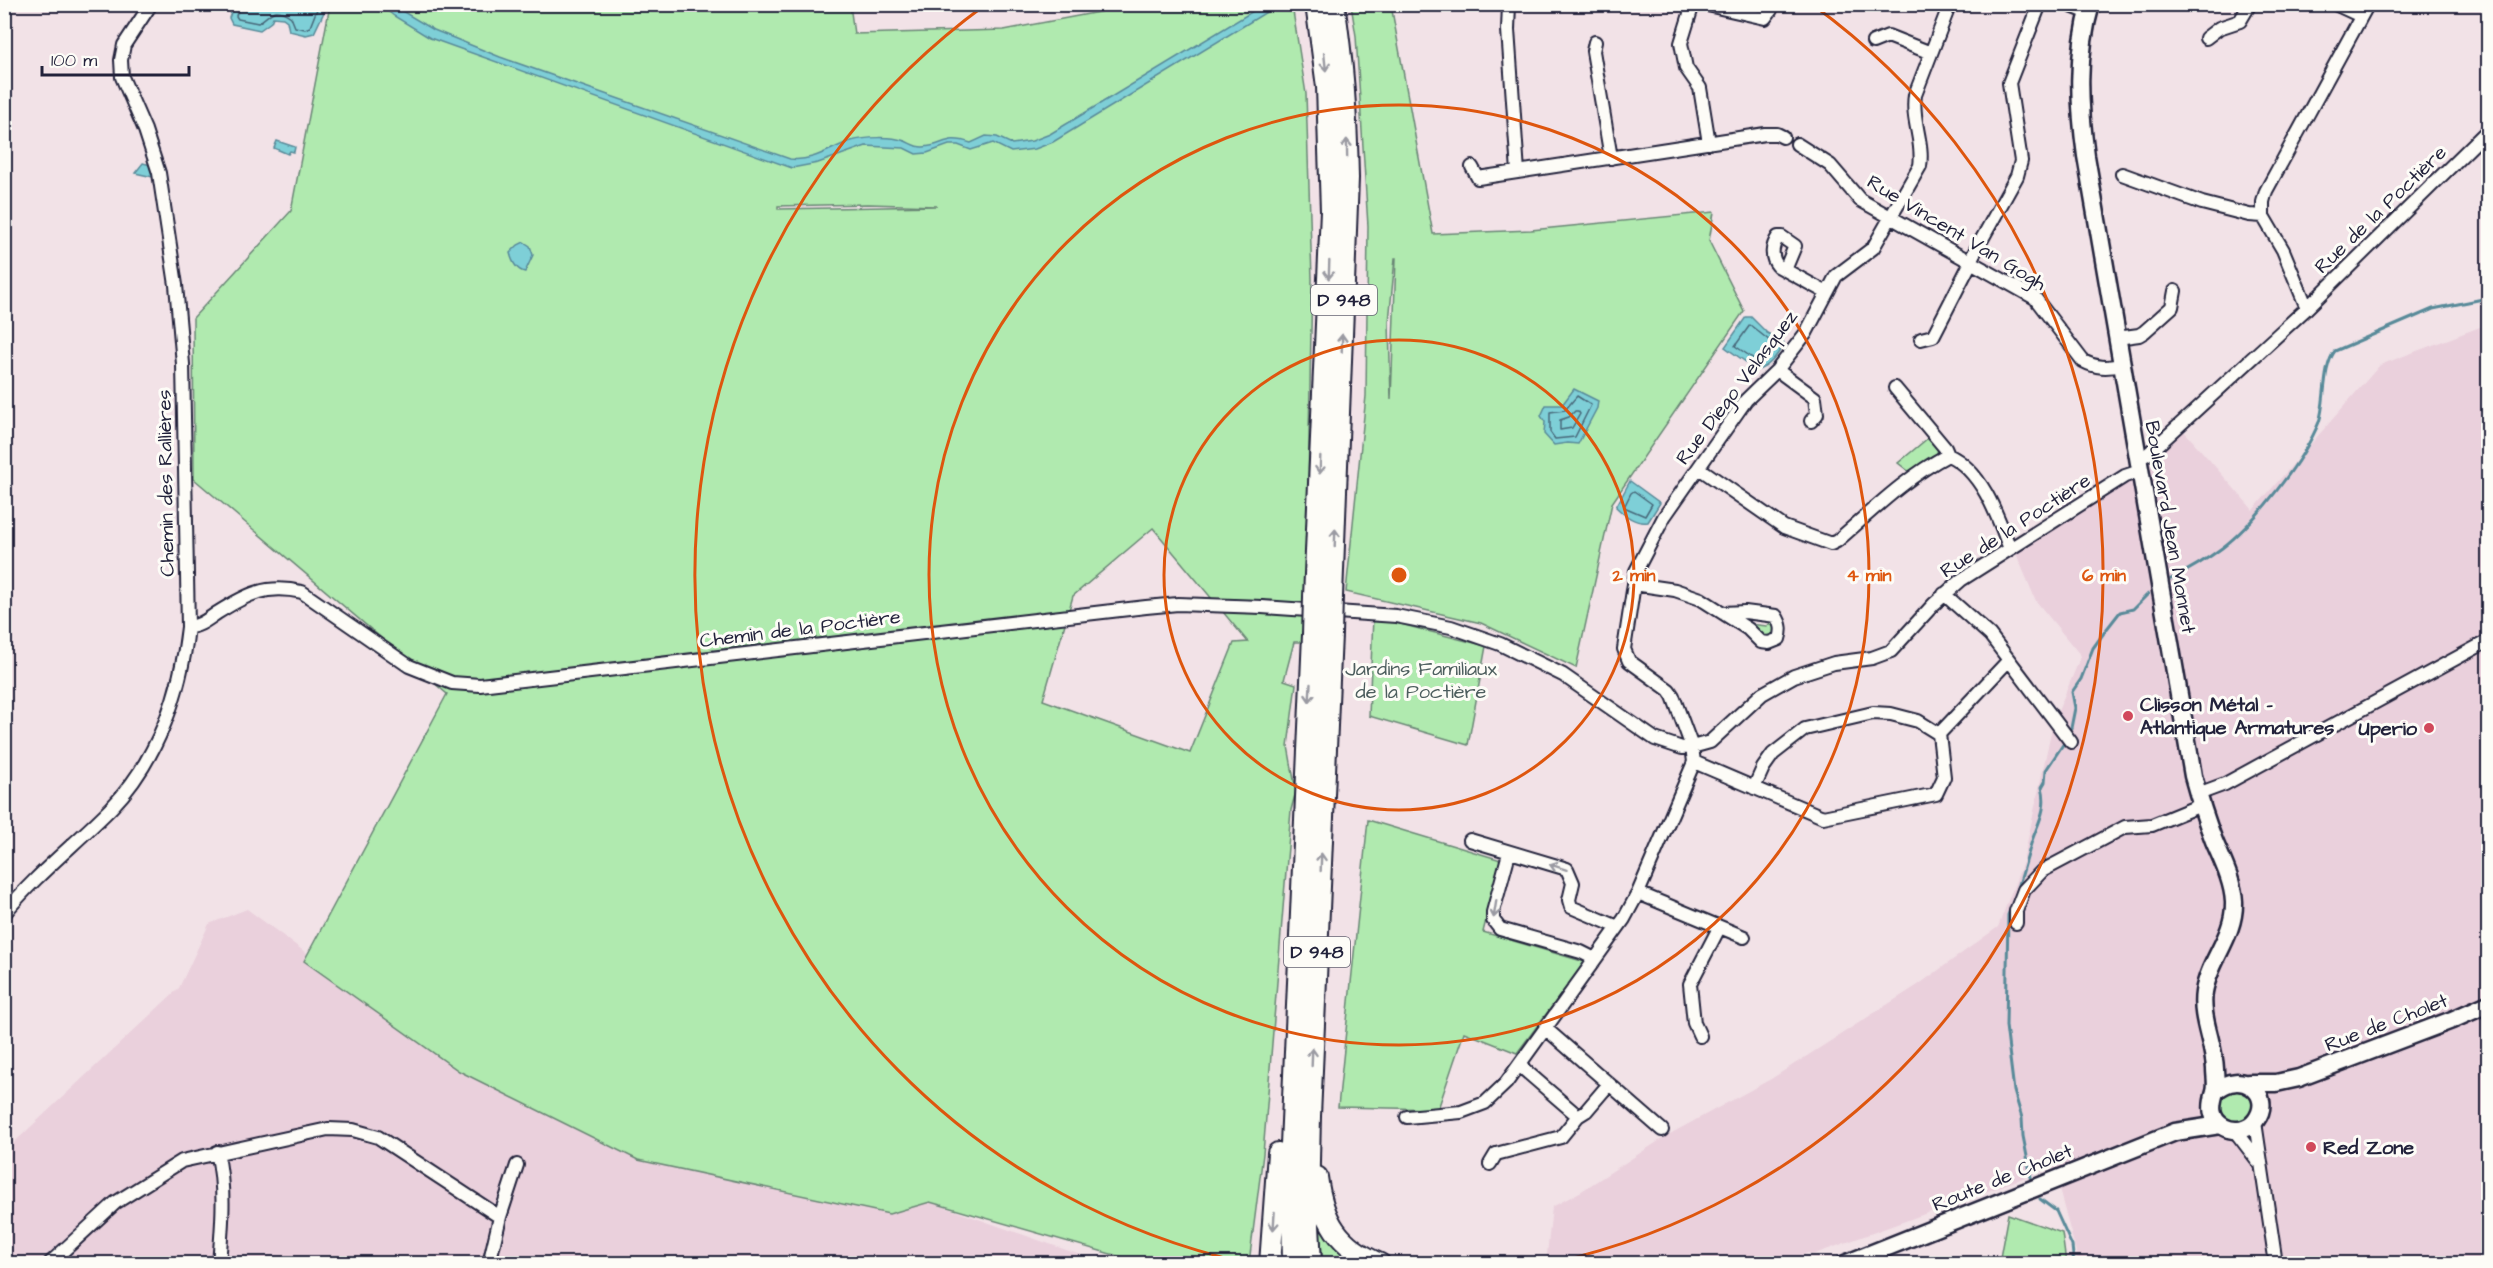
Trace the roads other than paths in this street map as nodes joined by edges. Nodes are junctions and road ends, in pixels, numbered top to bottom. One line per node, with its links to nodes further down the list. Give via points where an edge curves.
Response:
1 (152, 4): 49 (street, Chemin des Rallières, via 124,45 121,60 122,77 159,173 176,285 183,364)
2 (1316, 4): 47 (highway, D 948, one-way to 47, via 1327,87 1331,201)
3 (1334, 4): 47 (highway, D 948, one-way to 3, via 1348,178 1344,86)
4 (1509, 4): 26 (street)
5 (1693, 4): 22 (street, via 1681,43 1686,68 1700,88)
6 (1703, 4): 7 (street, via 1765,18 1771,10)
7 (1762, 4)
8 (1950, 4): 19 (street, Rue Diego Velasquez)
9 (2040, 4): 30 (street, via 2009,83 2022,161)
10 (2066, 4): 14 (street)
11 (2250, 4): 16 (street, via 2240,21 2219,28)
12 (2335, 4): 15 (street)
13 (2368, 4): 15 (street)
14 (2090, 9): 35 (main road, Boulevard Jean Monnet, via 2080,61 2081,118)
15 (2361, 16): 28 (street, via 2266,191)
16 (2206, 38)
17 (1595, 42): 24 (street, via 1593,51)
18 (1872, 42): 19 (street, via 1888,36)
19 (1930, 53): 29 (street, Rue Diego Velasquez, via 1913,107 1922,152 1920,166)
20 (2488, 130): 34 (street, Rue de la Poctière)
21 (1783, 137): 22 (street, via 1765,134)
22 (1710, 143): 24 (street)
23 (1797, 144): 29 (street, Rue Vincent Van Gogh, via 1830,165 1860,200)
24 (1611, 158): 26 (street)
25 (1472, 167): 26 (street, via 1478,178)
26 (1518, 172)
27 (2122, 174): 28 (street, via 2202,203)
28 (2263, 216): 34 (street, via 2283,250)
29 (1891, 217): 30 (street, Rue Vincent Van Gogh); 33 (street, Rue Diego Velasquez, via 1867,255 1842,270)
30 (1971, 262): 36 (street, via 1933,336); 37 (street, Rue Vincent Van Gogh, via 2035,298 2083,362 2106,368)
31 (1785, 270): 33 (street)
32 (2175, 291): 35 (street, via 2172,307 2144,332)
33 (1827, 293): 38 (street, Rue Diego Velasquez, via 1806,333)
34 (2307, 308): 42 (street, Rue de la Poctière)
35 (2117, 338): 37 (main road, Boulevard Jean Monnet)
36 (1921, 339)
37 (2122, 365): 42 (main road, Boulevard Jean Monnet)
38 (1777, 370): 40 (street, via 1815,398 1817,414); 43 (street, Rue Diego Velasquez, via 1746,400)
39 (1895, 388): 41 (street)
40 (1811, 421)
41 (1948, 455): 43 (street, via 1900,486 1831,543 1784,527); 44 (street, via 1957,459 1984,489)
42 (2139, 465): 44 (street, Rue de la Poctière); 58 (main road, Boulevard Jean Monnet)
43 (1699, 468): 45 (street, Rue Diego Velasquez, via 1664,517 1639,565)
44 (2010, 549): 46 (street, Rue de la Poctière)
45 (1634, 584): 48 (street, via 1675,590 1701,599); 55 (street, Rue Diego Velasquez, via 1625,655 1669,690)
46 (1944, 594): 52 (street, via 1990,635); 55 (street, Rue de la Poctière, via 1891,651 1872,658 1828,664 1794,676 1762,694 1710,742)
47 (1323, 596): 50 (highway, D 948, bridge)
48 (1723, 613)
49 (188, 627): 55 (street, Chemin de la Poctière, via 254,593 284,588 312,598 409,666 452,683 480,685 1178,604 1396,615 1451,627 1500,644 1563,675 1655,739 1682,748); 62 (street, Chemin des Rallières, via 171,706 140,771 112,807)
50 (1322, 634): 68 (highway, D 948, one-way to 68); 79 (highway, D 948, one-way to 50)
51 (2488, 641): 58 (street)
52 (2009, 660): 53 (street); 54 (street)
53 (1939, 735): 57 (street, via 1918,721 1873,713 1805,729 1773,754); 57 (street, via 1944,777 1936,794 1823,817)
54 (2071, 742)
55 (1692, 747): 56 (street)
56 (1694, 762): 57 (street); 61 (street)
57 (1754, 788)
58 (2199, 800): 63 (street, via 2152,825 2125,827 2042,871 2024,890); 72 (main road, Boulevard Jean Monnet, via 2230,880 2234,903 2231,924 2203,994)
59 (1470, 840): 60 (street)
60 (1509, 853): 64 (street, one-way to 60, via 1571,907 1573,883 1567,869); 67 (street, one-way to 67, via 1493,912 1493,920 1500,929)
61 (1638, 893): 64 (street); 65 (street)
62 (4, 914)
63 (2016, 923)
64 (1617, 927): 67 (street)
65 (1719, 928): 66 (street); 71 (street, via 1690,984 1694,1023)
66 (1744, 938)
67 (1595, 959): 70 (street)
68 (1298, 996): 93 (highway, one-way to 93, via 1283,1086); 94 (highway, D 948, via 1291,1145)
69 (2488, 1006): 74 (main road, Rue de Cholet)
70 (1545, 1028): 73 (street); 76 (street)
71 (1700, 1036)
72 (2213, 1045): 75 (main road); 77 (main road)
73 (1519, 1065): 80 (street); 81 (street, via 1485,1103 1461,1112)
74 (2299, 1078): 75 (main road, Rue de Cholet, via 2276,1083); 78 (main road, Rue de Cholet)
75 (2242, 1082): 77 (main road, via 2222,1085); 78 (main road, via 2258,1093)
76 (1610, 1084): 80 (street); 83 (street)
77 (2213, 1098): 82 (main road, via 2215,1119); 84 (main road, Route de Cholet)
78 (2258, 1115): 82 (main road, via 2249,1127); 87 (street)
79 (1310, 1116): 95 (highway, D 948); 96 (highway, via 1319,1192 1330,1225 1355,1251)
80 (1578, 1116): 86 (street, via 1562,1137 1496,1154)
81 (1407, 1117)
82 (2227, 1128): 84 (main road, Route de Cholet); 87 (street)
83 (1662, 1130)
84 (2175, 1132): 97 (main road, Route de Cholet)
85 (217, 1152): 89 (street, via 328,1129 353,1130 378,1137); 90 (street, via 182,1161 115,1203); 91 (street, via 224,1178)
86 (1490, 1164)
87 (2260, 1164): 98 (street)
88 (517, 1165): 89 (street)
89 (500, 1217): 92 (street)
90 (49, 1263)
91 (219, 1263)
92 (489, 1263)
93 (1270, 1263)
94 (1293, 1263)
95 (1311, 1263)
96 (1380, 1263)
97 (1845, 1263)
98 (2276, 1263)

